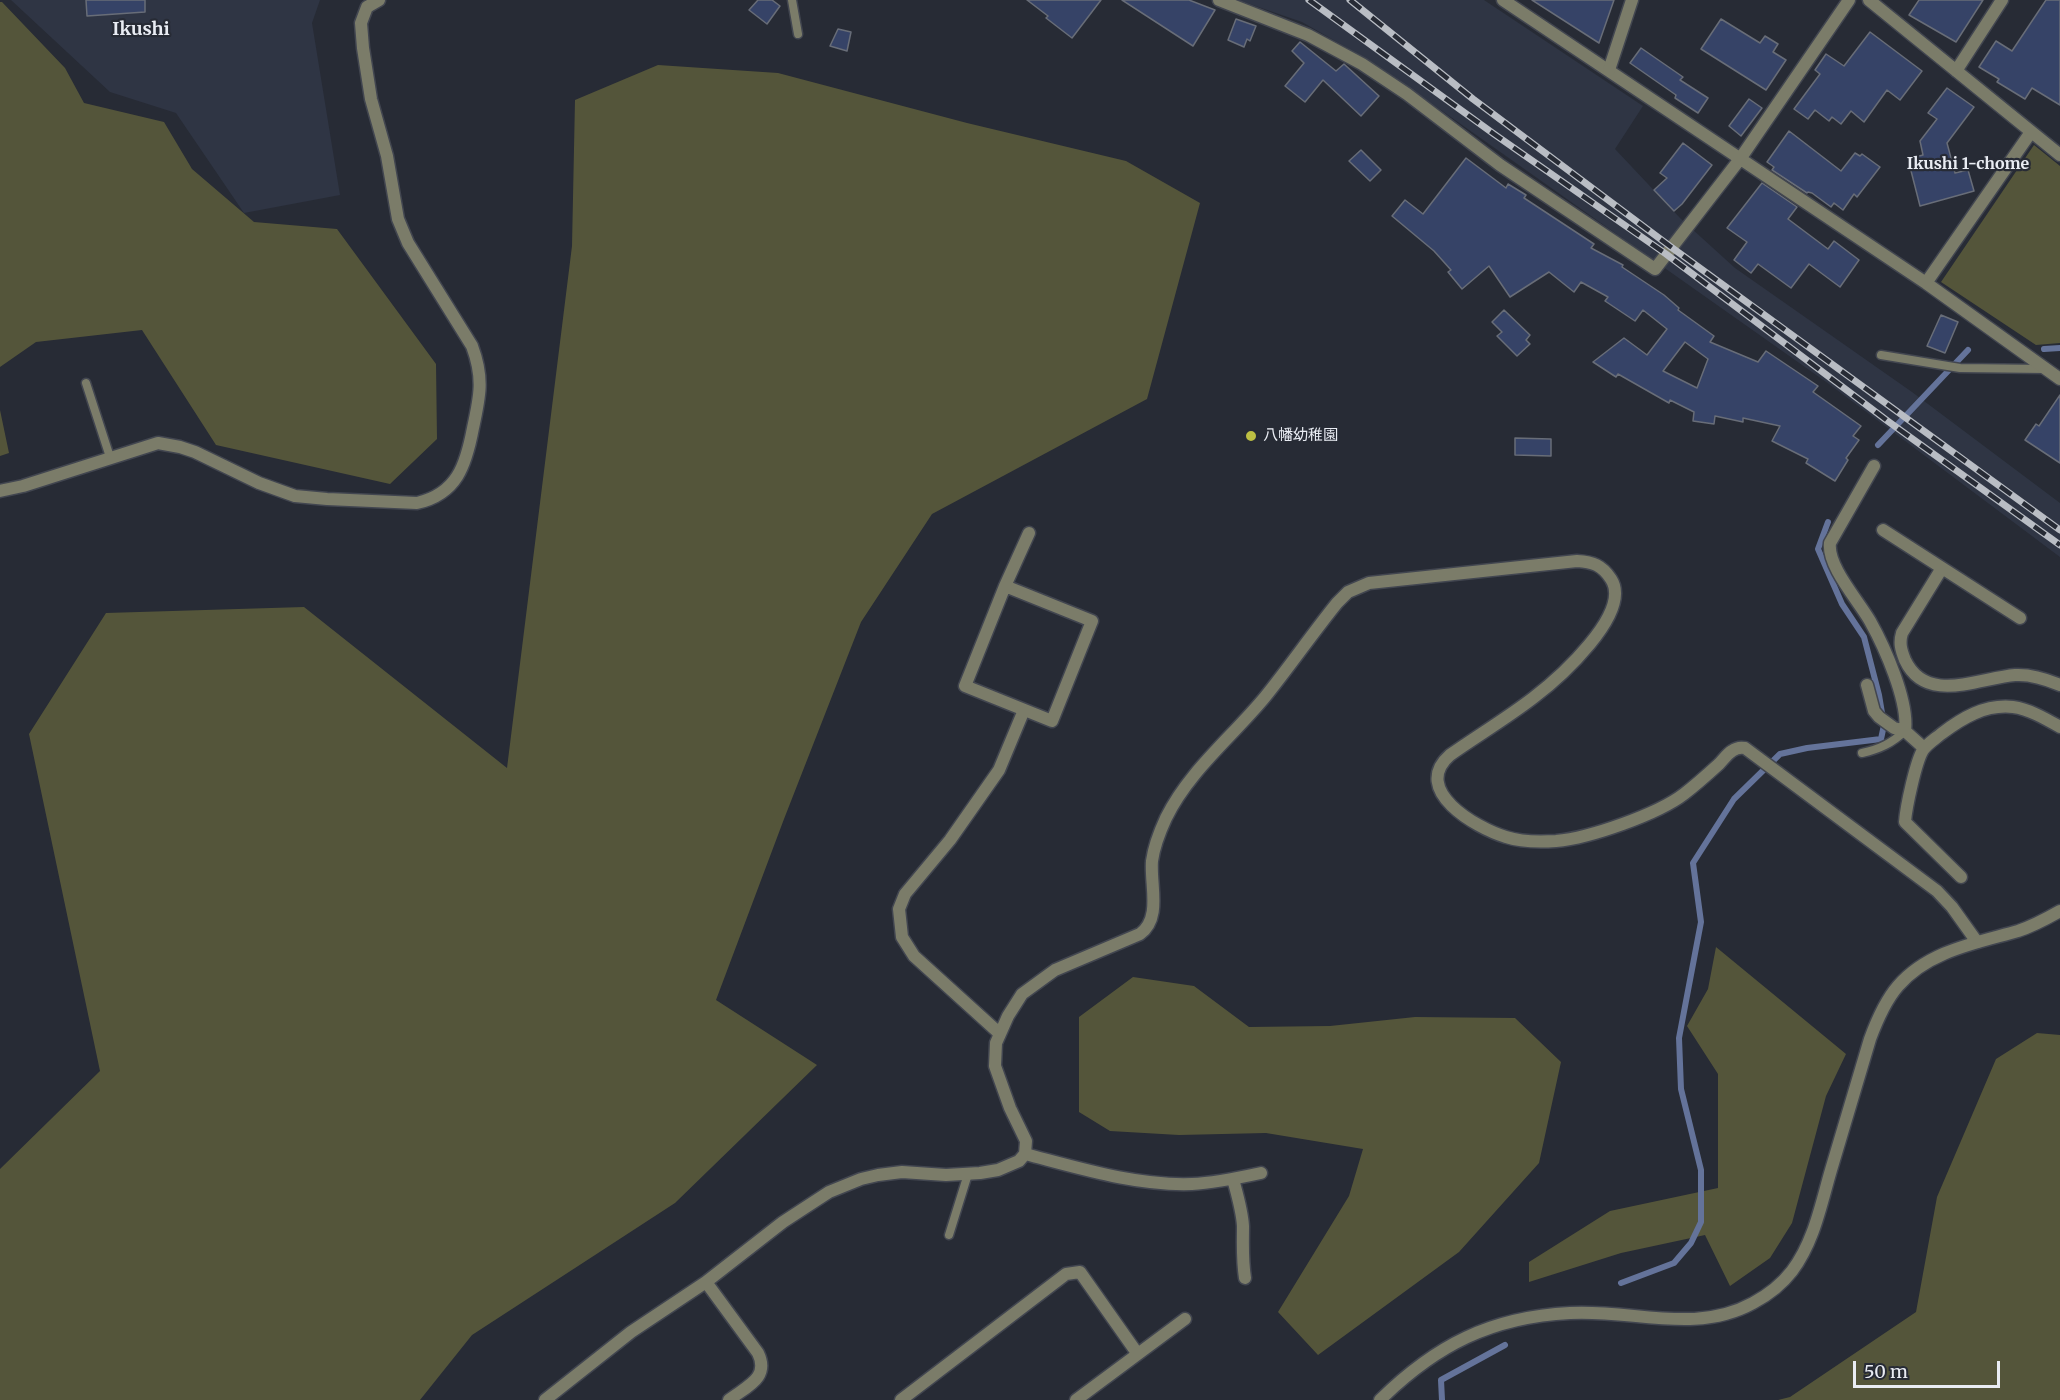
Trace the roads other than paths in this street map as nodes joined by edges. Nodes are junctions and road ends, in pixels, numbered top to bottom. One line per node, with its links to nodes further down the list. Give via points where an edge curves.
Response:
1 (379, 0): 20 (street, via 367,7 361,23 363,48 398,219 479,364 481,385 464,465 444,492 417,503 295,496 202,454 168,444 144,446)
2 (792, 0): 9 (lane)
3 (1219, 0): 14 (street, via 1308,35 1362,64 1500,165 1655,269)
4 (1503, 0): 10 (street)
5 (1632, 0): 10 (street)
6 (1849, 0): 14 (street)
7 (1869, 0): 11 (street)
8 (2002, 0): 11 (street)
9 (798, 34)
10 (1609, 70): 14 (street)
11 (1956, 71): 12 (street)
12 (2031, 132): 13 (street); 15 (street)
13 (2060, 155)
14 (1740, 159): 15 (street)
15 (1926, 283): 17 (street)
16 (1881, 355): 17 (lane, via 1960,368)
17 (2046, 369): 18 (street)
18 (2060, 379)
19 (86, 383): 20 (lane)
20 (110, 457): 22 (street)
21 (1874, 466): 32 (street, via 1830,543 1830,554 1884,648 1907,721)
22 (0, 491)
23 (1883, 530): 25 (street)
24 (1029, 534): 26 (street)
25 (1942, 568): 27 (street); 29 (street, via 1899,641 1908,665 1923,681 1936,686 1960,685 2016,675 2047,679)
26 (1005, 586): 30 (street, via 965,686); 30 (street, via 1092,621 1052,721)
27 (2020, 618)
28 (1867, 685): 32 (street, via 1874,711)
29 (2060, 686)
30 (1024, 710): 38 (street, via 999,770 950,840 905,894 899,909 902,937 914,956)
31 (2060, 727): 33 (street, via 2013,707 1986,709 1955,723)
32 (1900, 729): 33 (street); 34 (lane, via 1886,745)
33 (1924, 748): 35 (street, via 1905,822)
34 (1862, 753)
35 (1961, 878)
36 (2060, 912): 37 (street, via 2021,930)
37 (1977, 942): 38 (street, via 1937,891 1751,751 1740,747 1681,796 1615,826 1556,841 1524,841 1493,832 1450,806 1437,781 1440,765 1450,754 1536,696 1581,654 1608,616 1615,585 1601,567 1577,561 1370,583 1348,592 1174,804 1153,858 1153,910 1145,930 1055,970 1019,999); 52 (street, via 1928,962 1910,974 1888,1000 1870,1039 1810,1238 1792,1271 1770,1293 1743,1309 1714,1318 1678,1321 1571,1313 1503,1324 1446,1346)
38 (999, 1033): 39 (street, via 995,1066 1024,1136)
39 (1025, 1154): 41 (street, via 998,1170); 42 (street, via 1148,1182 1192,1184)
40 (1261, 1173): 42 (street)
41 (968, 1174): 43 (lane); 45 (street, via 902,1172 843,1185 783,1222)
42 (1233, 1179): 44 (street, via 1243,1226)
43 (949, 1234)
44 (1245, 1278)
45 (706, 1282): 48 (street, via 632,1332); 49 (street, via 763,1362 759,1377)
46 (1185, 1318): 47 (street)
47 (1137, 1353): 50 (street, via 1080,1272 1066,1274); 51 (street)
48 (545, 1400)
49 (729, 1400)
50 (901, 1400)
51 (1076, 1400)
52 (1380, 1400)

